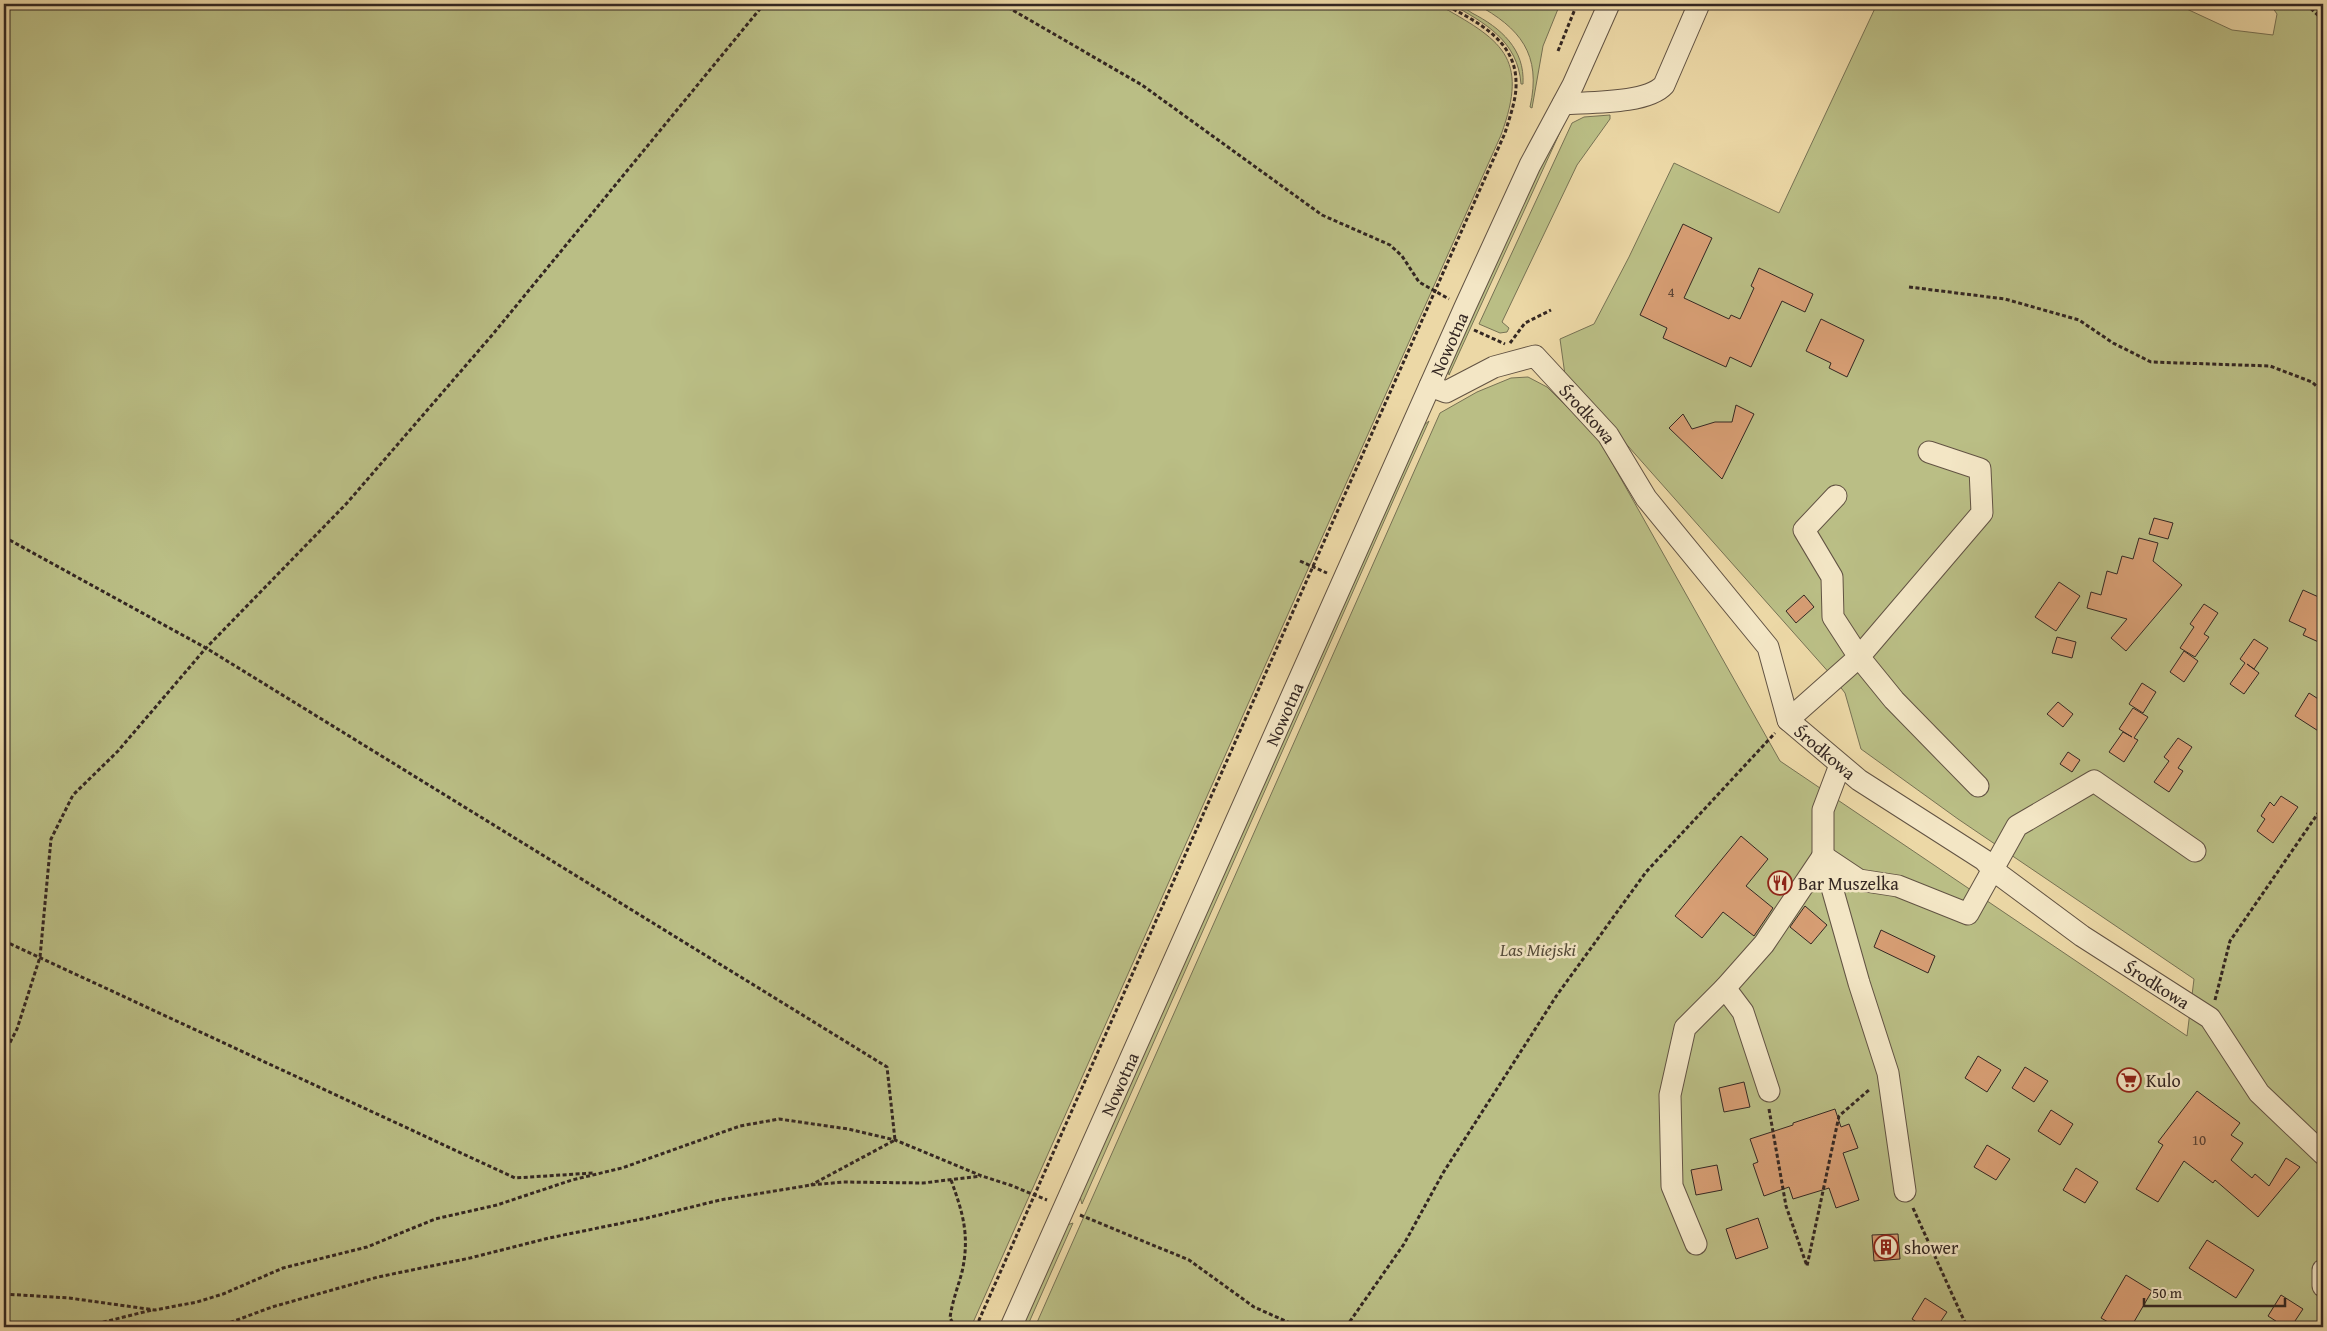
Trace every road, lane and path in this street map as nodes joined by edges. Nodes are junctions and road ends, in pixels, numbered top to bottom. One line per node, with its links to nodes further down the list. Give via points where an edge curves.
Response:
1 (764, 4): 24 (path, via 493,334 347,503)
2 (1002, 4): 12 (path, via 1142,85 1322,215 1390,245 1402,256 1419,282)
3 (1444, 4): 12 (path, via 1482,25 1502,43 1513,62 1516,80 1505,133)
4 (1577, 4): 9 (path)
5 (1610, 4): 10 (street, Nowotna)
6 (1699, 4): 10 (street, via 1660,90 1646,96)
7 (2306, 4): 8 (path)
8 (2323, 20)
9 (1558, 51)
10 (1563, 104): 13 (street, Nowotna, via 1530,166)
11 (1910, 287): 17 (path, via 2005,299 2079,320 2113,343 2151,362 2270,366 2312,382)
12 (1436, 293): 13 (path); 22 (path)
13 (1465, 307): 16 (street, Nowotna)
14 (1551, 310): 15 (path, via 1525,323)
15 (1508, 345)
16 (1430, 386): 23 (street, Nowotna); 26 (street, Środkowa, via 1446,392 1494,367 1535,356 1608,435 1646,498 1768,647)
17 (2323, 392)
18 (1929, 452): 25 (street, via 1980,469 1982,513)
19 (1836, 496): 25 (street, via 1804,530 1832,577 1833,617)
20 (4, 536): 24 (path)
21 (1300, 561): 22 (path)
22 (1313, 567): 23 (path); 47 (path)
23 (1344, 581): 48 (street, Nowotna)
24 (206, 648): 34 (path, via 118,750 73,794 51,839); 40 (path, via 887,1067)
25 (1859, 657): 26 (street); 28 (street, via 1894,700)
26 (1788, 720): 27 (street, Środkowa); 62 (path, via 1646,872 1557,995 1443,1173 1404,1244)
27 (1840, 765): 31 (street, via 1824,810); 32 (street, Środkowa, via 1984,860)
28 (1978, 786)
29 (2323, 806): 36 (path, via 2230,941)
30 (2195, 851): 32 (street, via 2094,781 2017,826)
31 (1823, 856): 32 (street, via 1859,880 1898,886 1968,914); 35 (street, via 1764,944); 38 (street)
32 (1993, 870): 36 (street, Środkowa, via 2082,936)
33 (4, 941): 34 (path)
34 (40, 956): 37 (path, via 17,1029); 42 (path, via 515,1178)
35 (1725, 988): 39 (street, via 1743,1012); 49 (street, via 1685,1028 1670,1095 1672,1186)
36 (2210, 1018): 41 (street, via 2259,1092)
37 (4, 1054)
38 (1888, 1073): 39 (path, via 1839,1116 1807,1266 1786,1206 1770,1119); 46 (street)
39 (1769, 1091)
40 (895, 1140): 42 (path, via 779,1119 740,1126 622,1168); 43 (path); 45 (path)
41 (2323, 1154)
42 (598, 1173): 53 (path, via 497,1205 435,1219 367,1247 283,1268 223,1294)
43 (982, 1176): 44 (path); 47 (path)
44 (951, 1180): 45 (path); 58 (path, via 966,1230 962,1271 950,1318)
45 (811, 1185): 57 (path, via 720,1200 378,1276 272,1307)
46 (1905, 1191): 63 (path)
47 (1035, 1195): 48 (path); 59 (path)
48 (1065, 1208): 60 (street, Nowotna); 61 (path, via 1189,1260 1254,1307)
49 (1696, 1244)
50 (2323, 1270): 51 (street)
51 (2323, 1286)
52 (4, 1294): 53 (path, via 68,1298)
53 (155, 1310): 56 (path)
54 (4, 1320): 55 (path)
55 (25, 1327)
56 (84, 1327)
57 (218, 1327)
58 (955, 1327)
59 (976, 1327)
60 (1011, 1327)
61 (1299, 1327)
62 (1346, 1327)
63 (1967, 1327)

